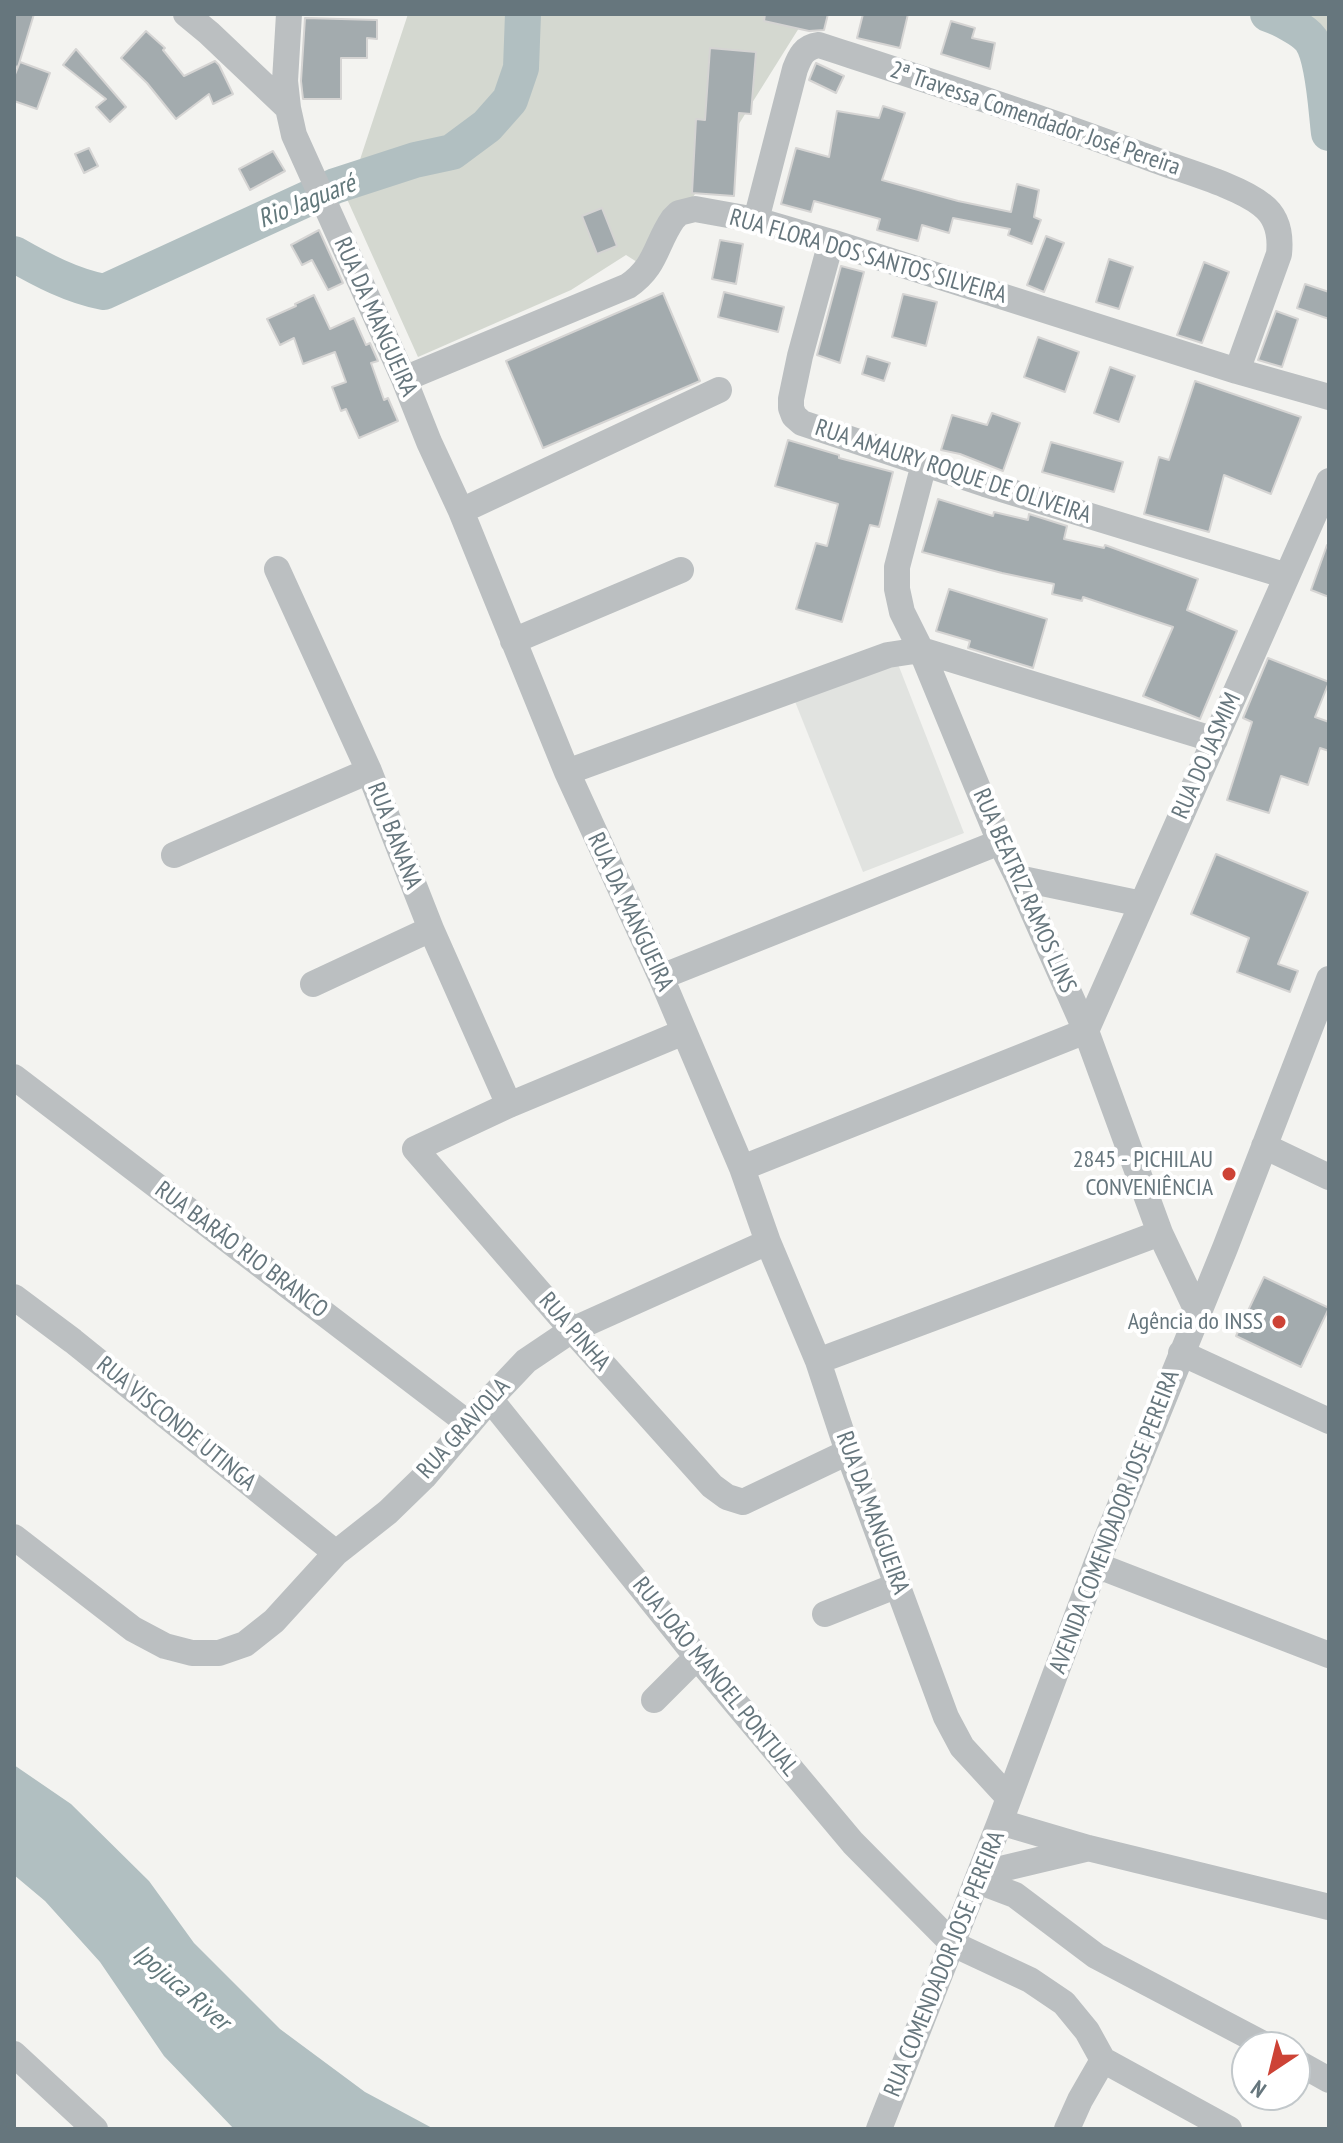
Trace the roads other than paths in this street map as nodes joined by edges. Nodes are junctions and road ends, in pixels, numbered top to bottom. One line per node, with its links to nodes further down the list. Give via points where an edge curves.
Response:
1 (186, 14): 3 (street)
2 (289, 14): 3 (street, RUA DA MANGUEIRA)
3 (288, 108): 7 (street, RUA DA MANGUEIRA, via 294,135)
4 (756, 220): 5 (street, RUA FLORA DOS SANTOS SILVEIRA); 6 (street, 2ª Travessa Comendador José Pereira, via 795,69 803,51 819,45 1107,142 1261,204 1279,229 1279,254); 7 (street, RUA FLORA DOS SANTOS SILVEIRA, via 695,209 679,213 648,269 628,286)
5 (831, 242): 6 (street, RUA FLORA DOS SANTOS SILVEIRA); 10 (street, RUA AMAURY ROQUE DE OLIVEIRA, via 800,356 791,399 794,416)
6 (1237, 371): 9 (street, RUA FLORA DOS SANTOS SILVEIRA)
7 (404, 379): 12 (street, RUA DA MANGUEIRA)
8 (719, 390): 12 (street)
9 (1329, 397)
10 (924, 464): 15 (street, RUA AMAURY ROQUE DE OLIVEIRA); 17 (street, RUA BEATRIZ RAMOS LINS, via 897,567 902,612)
11 (1329, 481): 15 (street, RUA DO JASMIM)
12 (461, 511): 16 (street, RUA DA MANGUEIRA)
13 (277, 569): 19 (street, RUA BANANA)
14 (681, 570): 16 (street)
15 (1287, 576): 18 (street, RUA DO JASMIM)
16 (513, 641): 20 (street, RUA DA MANGUEIRA)
17 (921, 650): 18 (street); 20 (street, via 888,655); 21 (street, RUA BEATRIZ RAMOS LINS)
18 (1215, 740): 24 (street, RUA DO JASMIM)
19 (369, 771): 22 (street); 25 (street, RUA BANANA)
20 (567, 772): 26 (street, RUA DA MANGUEIRA)
21 (1000, 842): 23 (street, RUA BEATRIZ RAMOS LINS); 26 (street)
22 (174, 855)
23 (1018, 878): 24 (street); 29 (street, RUA BEATRIZ RAMOS LINS)
24 (1142, 904): 29 (street, RUA DO JASMIM)
25 (431, 929): 28 (street); 32 (street, RUA BANANA)
26 (661, 977): 30 (street, RUA DA MANGUEIRA)
27 (1329, 979): 33 (street, AVENIDA COMENDADOR JOSE PEREIRA)
28 (313, 984)
29 (1086, 1031): 34 (street); 36 (street, RUA BEATRIZ RAMOS LINS)
30 (684, 1032): 32 (street); 34 (street, RUA DA MANGUEIRA)
31 (14, 1077): 45 (street, RUA BARÃO RIO BRANCO)
32 (509, 1105): 40 (street, RUA PINHA, via 415,1149)
33 (1264, 1146): 35 (street); 39 (street, AVENIDA COMENDADOR JOSE PEREIRA)
34 (742, 1168): 37 (street, RUA DA MANGUEIRA)
35 (1329, 1177)
36 (1160, 1233): 39 (street, RUA BEATRIZ RAMOS LINS); 42 (street)
37 (768, 1242): 40 (street, RUA GRAVIOLA); 42 (street, RUA DA MANGUEIRA)
38 (14, 1297): 48 (street, RUA VISCONDE UTINGA)
39 (1198, 1313): 41 (street, AVENIDA COMENDADOR JOSE PEREIRA)
40 (572, 1330): 43 (street, RUA GRAVIOLA, via 526,1361); 46 (street, RUA PINHA, via 727,1497 743,1502)
41 (1181, 1353): 44 (street); 49 (street, AVENIDA COMENDADOR JOSE PEREIRA)
42 (818, 1361): 46 (street, RUA DA MANGUEIRA)
43 (490, 1399): 45 (street, RUA GRAVIOLA); 53 (street, RUA JOÃO MANOEL PONTUAL)
44 (1329, 1421)
45 (469, 1424): 48 (street, RUA GRAVIOLA, via 388,1512)
46 (848, 1452): 50 (street, RUA DA MANGUEIRA)
47 (14, 1537): 48 (street, RUA GRAVIOLA, via 133,1629 192,1653 219,1653 245,1644 274,1621)
48 (336, 1553)
49 (1096, 1565): 52 (street); 55 (street, AVENIDA COMENDADOR JOSE PEREIRA)
50 (898, 1585): 51 (street); 55 (street, RUA DA MANGUEIRA, via 946,1717)
51 (825, 1614)
52 (1329, 1655)
53 (697, 1657): 54 (street); 59 (street, RUA JOÃO MANOEL PONTUAL, via 853,1843)
54 (654, 1700)
55 (1005, 1810): 56 (street); 57 (street, RUA COMENDADOR JOSE PEREIRA)
56 (1088, 1848): 57 (street); 58 (street)
57 (979, 1877): 59 (street, RUA COMENDADOR JOSE PEREIRA); 60 (street, via 1015,1895 1096,1956)
58 (1329, 1907)
59 (953, 1944): 62 (street, via 1030,1980 1064,2003); 66 (street, RUA COMENDADOR JOSE PEREIRA)
60 (1239, 2031)
61 (15, 2059): 65 (street)
62 (1103, 2060): 67 (street); 68 (street)
63 (1311, 2070): 64 (street)
64 (1329, 2080)
65 (95, 2129)
66 (879, 2129)
67 (1067, 2129)
68 (1229, 2129)

